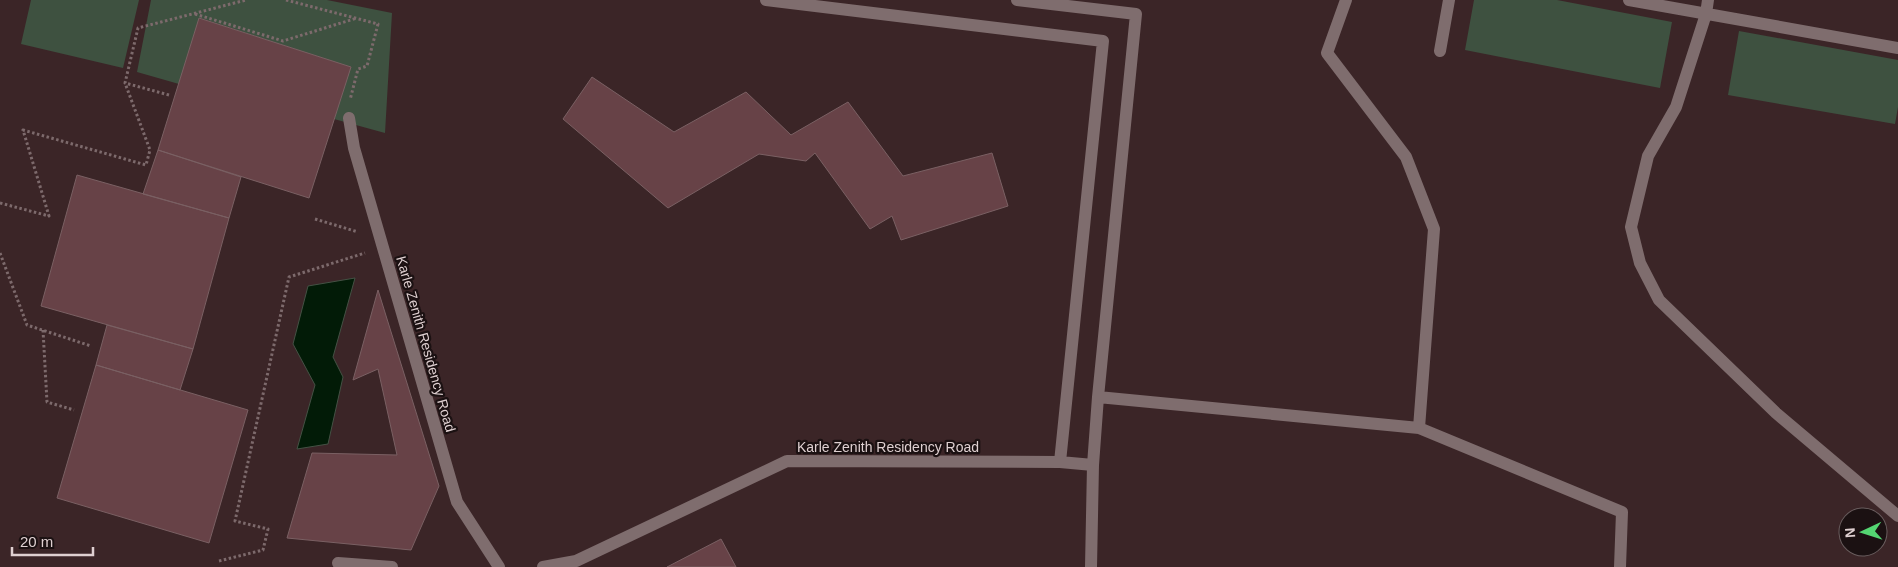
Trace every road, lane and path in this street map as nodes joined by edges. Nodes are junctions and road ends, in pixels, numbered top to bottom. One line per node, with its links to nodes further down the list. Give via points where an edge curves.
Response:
1 (246, 0): 9 (path)
2 (286, 0): 11 (path)
3 (766, 0): 26 (lane, via 1103,41)
4 (1017, 0): 23 (lane, via 1136,14)
5 (1346, 0): 25 (lane, via 1326,53 1406,157 1434,229)
6 (1449, 0): 13 (lane)
7 (1629, 0): 10 (lane)
8 (1708, 0): 10 (lane)
9 (195, 13): 11 (path, via 283,41); 14 (path, via 138,28)
10 (1706, 14): 12 (lane); 28 (lane, via 1676,107 1648,156 1632,227 1640,263 1659,300 1776,413)
11 (357, 18): 16 (path, via 378,24 367,66 358,69)
12 (1898, 48)
13 (1440, 51)
14 (125, 83): 15 (path); 17 (path, via 150,150 146,165 23,130 49,216)
15 (169, 95)
16 (349, 118): 19 (lane, Karle Zenith Residency Road, via 354,148)
17 (0, 203)
18 (315, 220): 19 (path)
19 (382, 243): 29 (path, via 289,277 235,521 268,529 263,550); 32 (lane, Karle Zenith Residency Road, via 457,502)
20 (0, 253): 21 (path, via 27,325)
21 (43, 330): 22 (path); 24 (path, via 47,402)
22 (91, 346)
23 (1098, 397): 25 (lane); 27 (lane)
24 (74, 410)
25 (1419, 428): 35 (lane, via 1622,512)
26 (1060, 462): 27 (lane, Karle Zenith Residency Road); 33 (lane, Karle Zenith Residency Road, via 787,461 576,561)
27 (1093, 465): 34 (lane)
28 (1898, 516)
29 (219, 561)
30 (338, 563): 31 (lane)
31 (392, 567)
32 (499, 567)
33 (544, 567)
34 (1091, 567)
35 (1620, 567)

